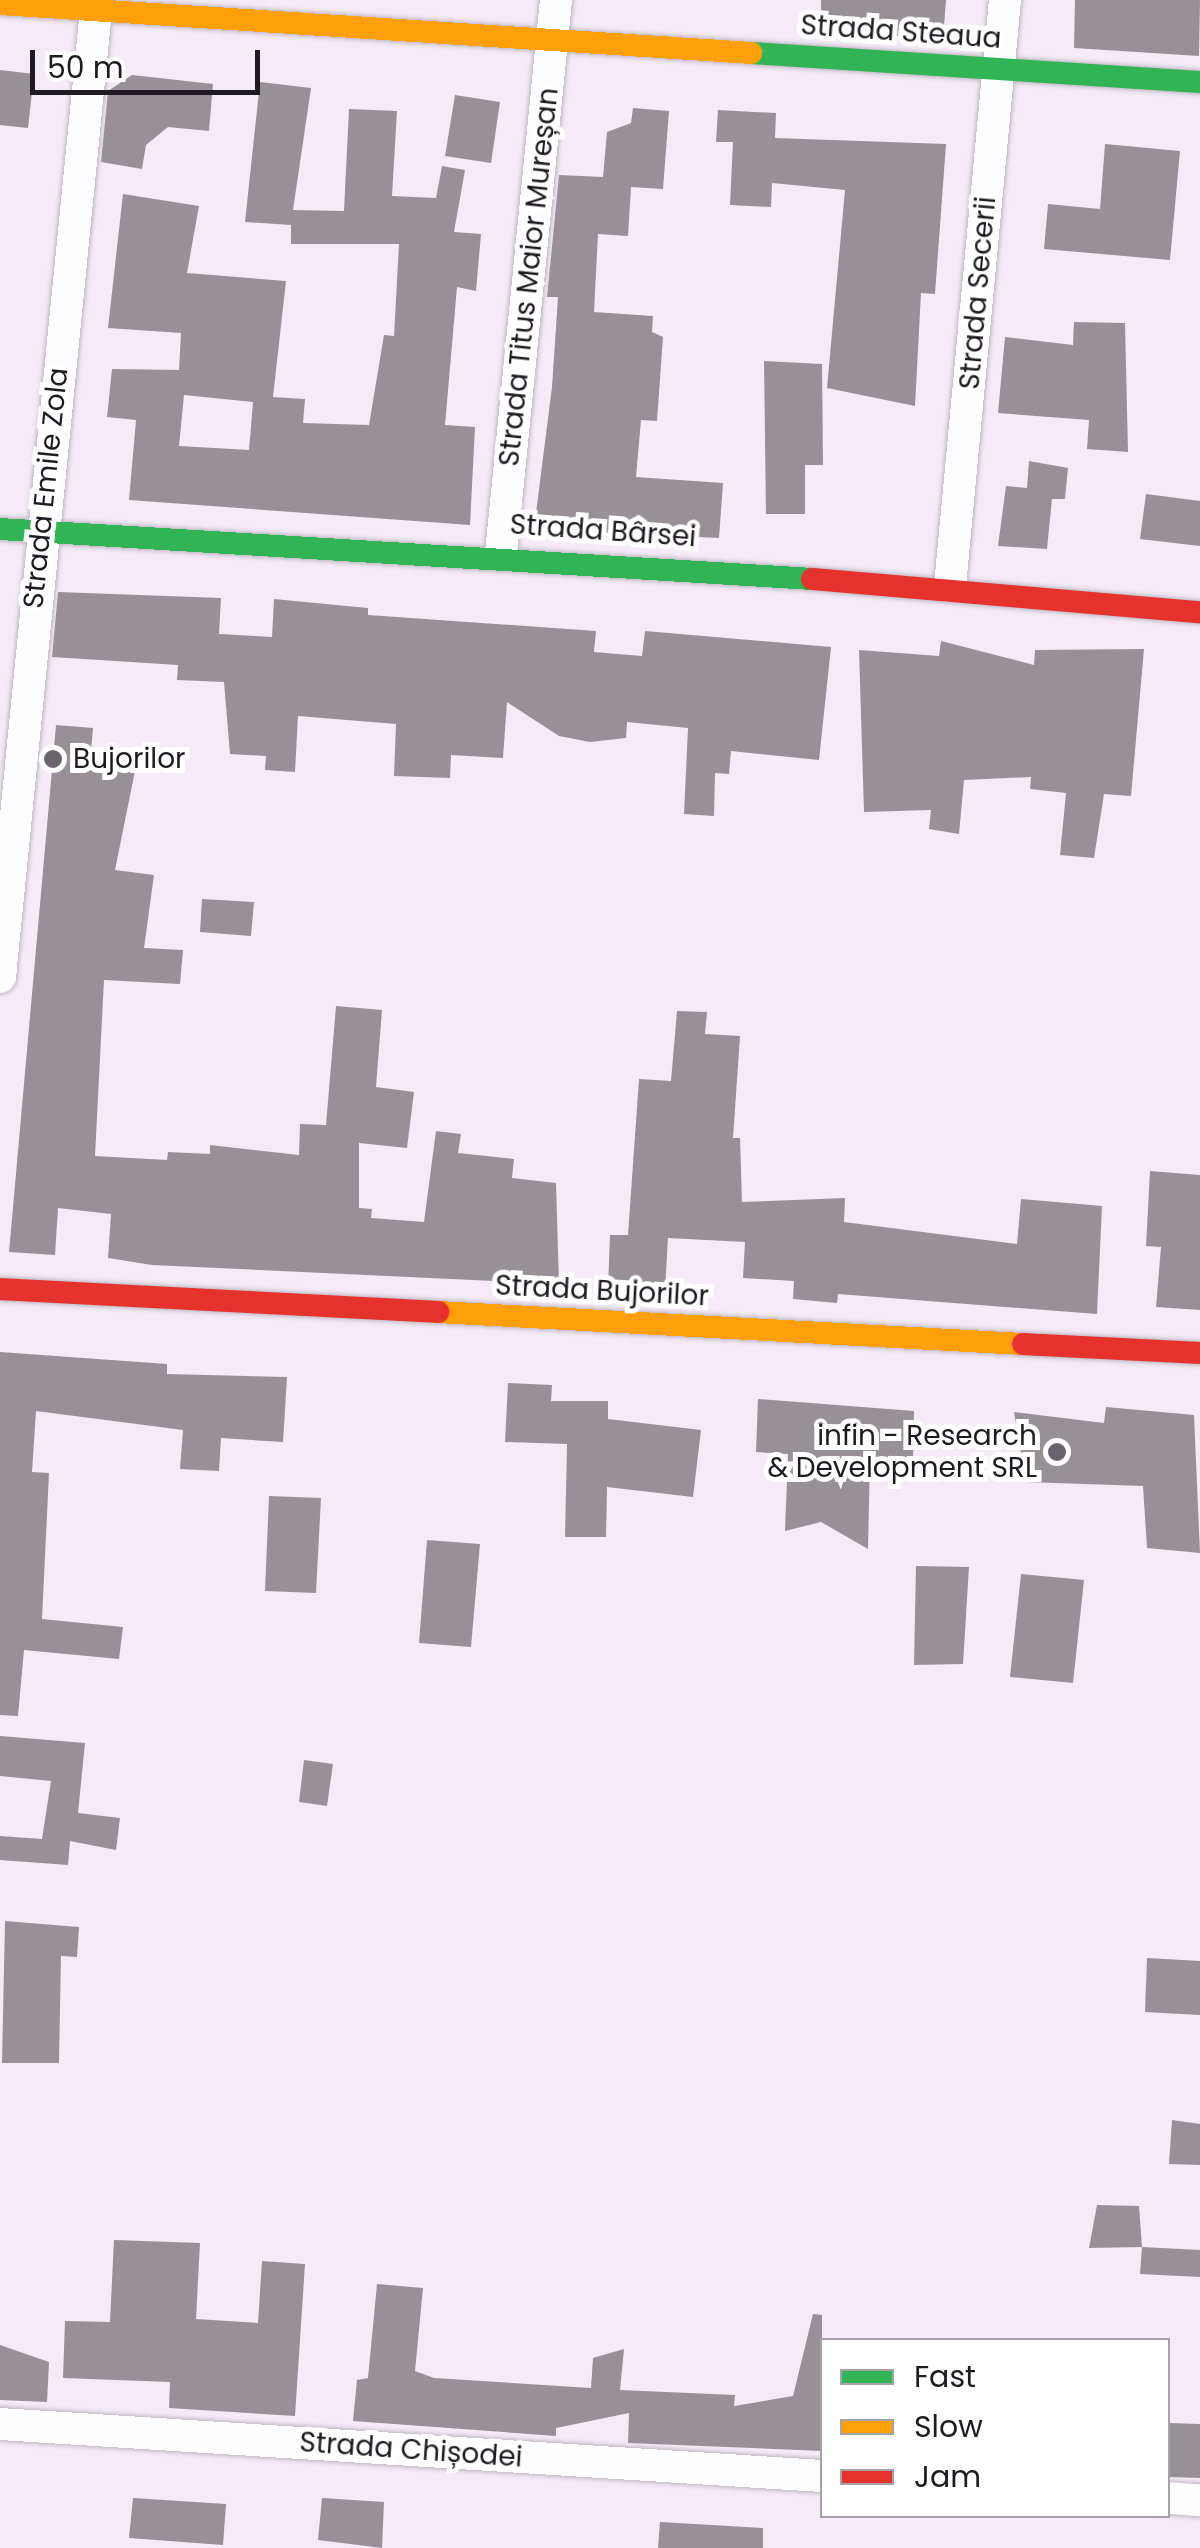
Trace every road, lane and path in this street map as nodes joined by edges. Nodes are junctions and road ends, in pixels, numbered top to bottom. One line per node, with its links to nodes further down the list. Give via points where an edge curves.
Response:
1 (556, 0): 5 (street, Strada Titus Maior Mureșan)
2 (1004, 0): 6 (street, Strada Secerii)
3 (0, 4): 4 (street, Strada Steaua)
4 (96, 5): 5 (street, Strada Steaua); 9 (street, Strada Emile Zola)
5 (553, 40): 6 (street, Strada Steaua); 10 (street, Strada Titus Maior Mureșan)
6 (999, 69): 7 (street, Strada Steaua); 11 (street, Strada Secerii)
7 (1200, 82)
8 (0, 528): 9 (street, Strada Bârsei)
9 (41, 530): 10 (street, Strada Bârsei); 13 (street, Strada Emile Zola)
10 (501, 554): 11 (street, Strada Bârsei)
11 (950, 586): 12 (street, Strada Bârsei)
12 (1200, 612)
13 (0, 976)
14 (0, 1289): 15 (street, Strada Bujorilor)
15 (1200, 1353)
16 (0, 2424): 17 (street, Strada Chișodei)
17 (820, 2476)
18 (1170, 2498): 19 (street)
19 (1200, 2500)

